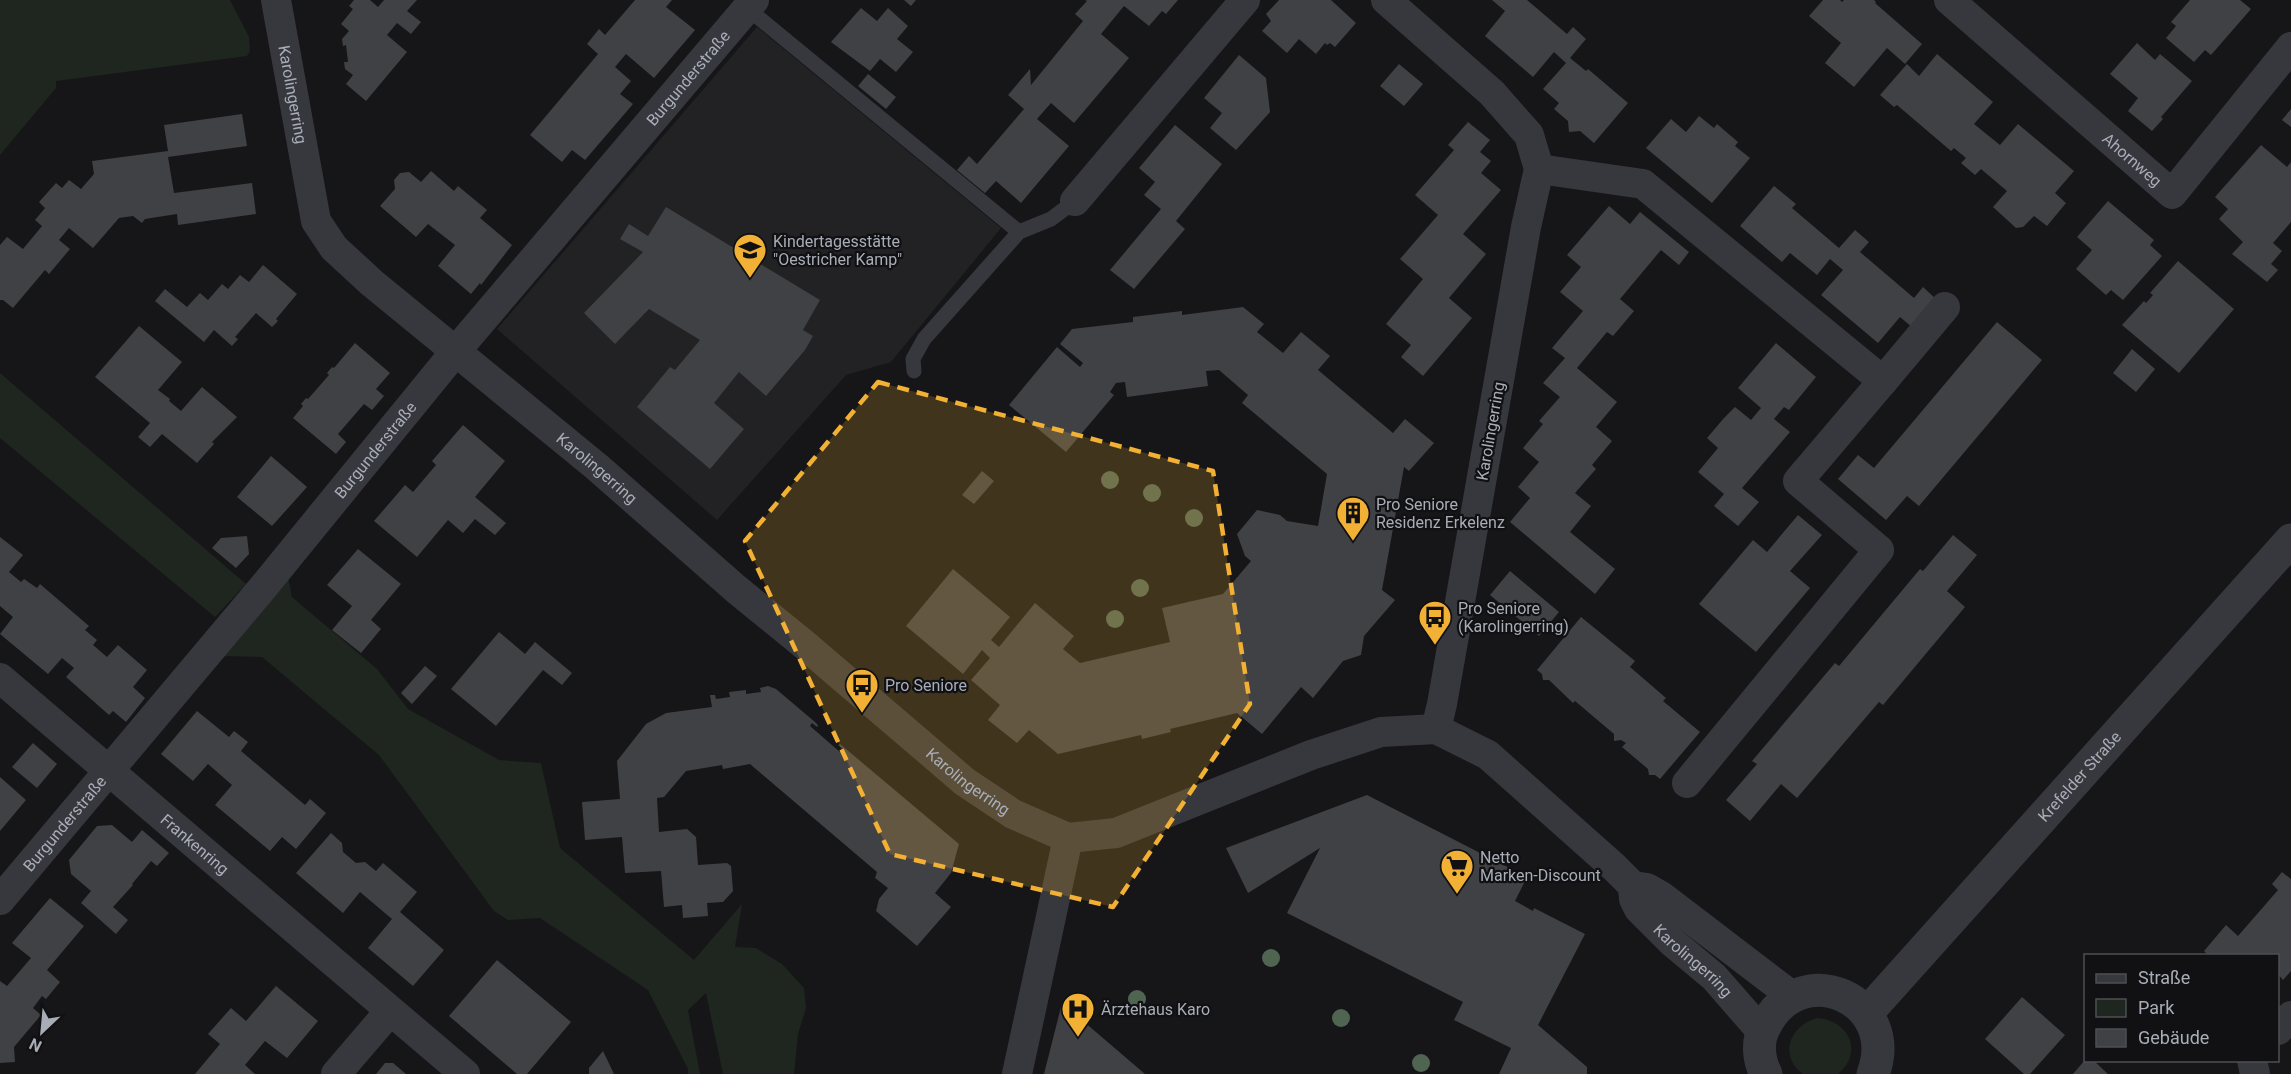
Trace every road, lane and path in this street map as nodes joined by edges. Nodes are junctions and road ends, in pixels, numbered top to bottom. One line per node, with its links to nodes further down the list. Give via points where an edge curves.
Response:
1 (276, 0): 11 (street, Karolingerring, via 316,221 334,248)
2 (1245, 0): 8 (street)
3 (1386, 0): 7 (street, Karolingerring, via 1492,93 1529,135)
4 (1949, 0): 6 (street, Ahornweg, via 2172,194)
5 (750, 4): 9 (lane); 11 (street, Burgunderstraße)
6 (2291, 47)
7 (1539, 169): 13 (street, via 1643,184); 16 (street, Karolingerring)
8 (1075, 201): 9 (lane, via 1051,219)
9 (1019, 232): 12 (lane, via 924,339 913,359)
10 (1945, 307): 13 (street)
11 (456, 352): 17 (street, Burgunderstraße); 19 (street, Karolingerring, via 597,467 965,782 1013,814)
12 (914, 371)
13 (1883, 381): 18 (street, via 1798,481 1879,550)
14 (2291, 540): 24 (street, Krefelder Straße)
15 (0, 678): 17 (street, Frankenring)
16 (1436, 729): 19 (street, Karolingerring, via 1381,732 1311,755 1116,833); 20 (street, Karolingerring, via 1488,755)
17 (108, 770): 21 (street, Burgunderstraße); 23 (street, Frankenring)
18 (1687, 783)
19 (1068, 838): 31 (street)
20 (1633, 886): 22 (street, Karolingerring, via 1661,896); 27 (street, Karolingerring, via 1639,909 1714,977)
21 (0, 900)
22 (1792, 996): 24 (street, via 1806,991 1839,993); 27 (street, via 1771,1014)
23 (390, 1011): 29 (street); 30 (street, Frankenring)
24 (1867, 1013): 28 (street, via 1878,1038)
25 (2291, 1016): 26 (street)
26 (2279, 1028)
27 (1762, 1032): 32 (street, via 1759,1050)
28 (1878, 1070)
29 (336, 1074)
30 (465, 1074)
31 (1017, 1074)
32 (1766, 1074)

